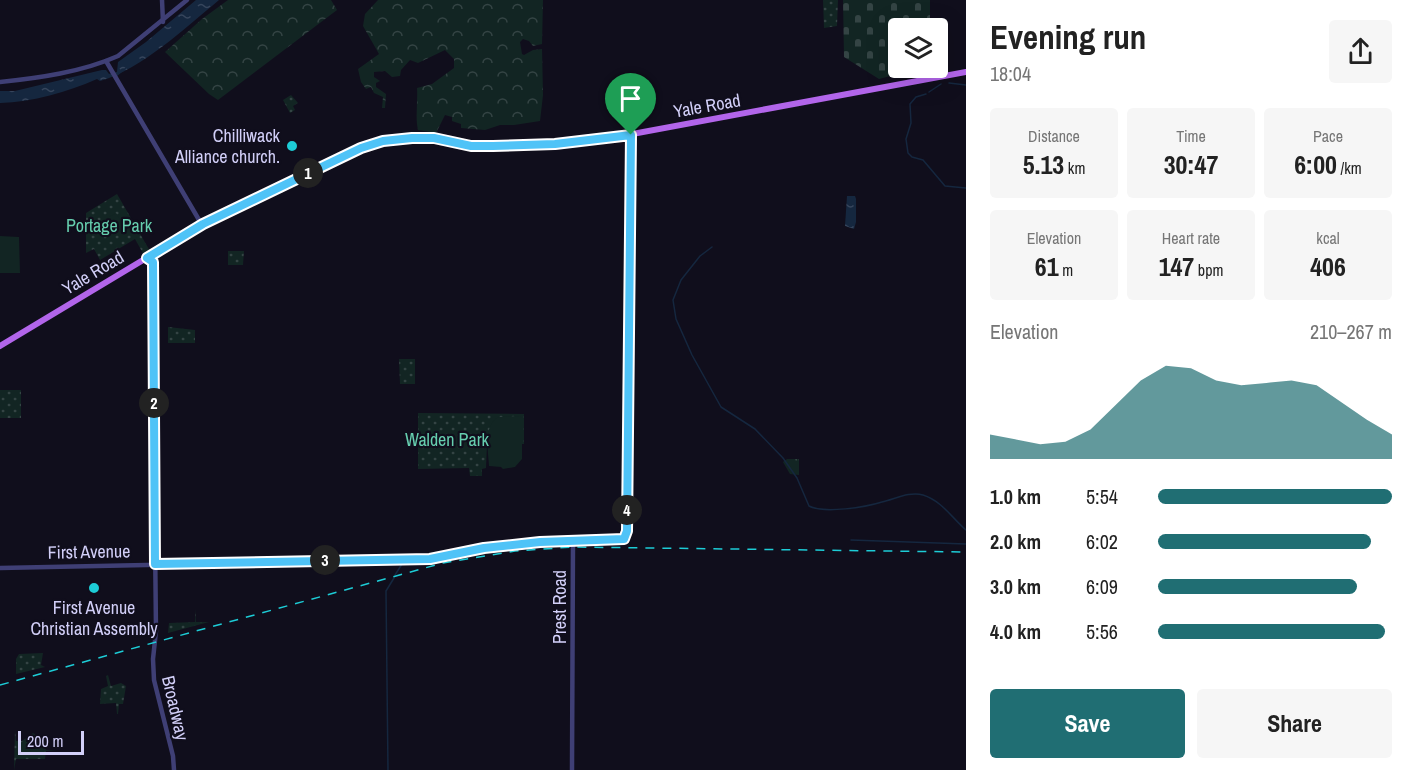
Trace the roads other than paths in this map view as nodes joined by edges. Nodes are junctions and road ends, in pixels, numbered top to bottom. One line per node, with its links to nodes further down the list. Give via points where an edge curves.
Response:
1 (162, 0): 3 (street)
2 (188, 0): 3 (street)
3 (163, 22): 4 (street)
4 (107, 63): 6 (street); 8 (street)
5 (966, 72): 7 (main road, Yale Road)
6 (0, 82)
7 (631, 135): 8 (main road, Yale Road, via 540,145 471,146 420,137 383,141); 11 (street, via 627,534 622,540)
8 (202, 225): 9 (main road, Yale Road)
9 (150, 259): 10 (main road, Yale Road); 12 (street, Broadway)
10 (0, 346)
11 (573, 540): 12 (street, First Avenue, via 484,548 430,559); 15 (street, Prest Road)
12 (155, 564): 13 (street, First Avenue); 14 (street, Broadway, via 153,672)
13 (0, 568)
14 (174, 770)
15 (572, 770)

